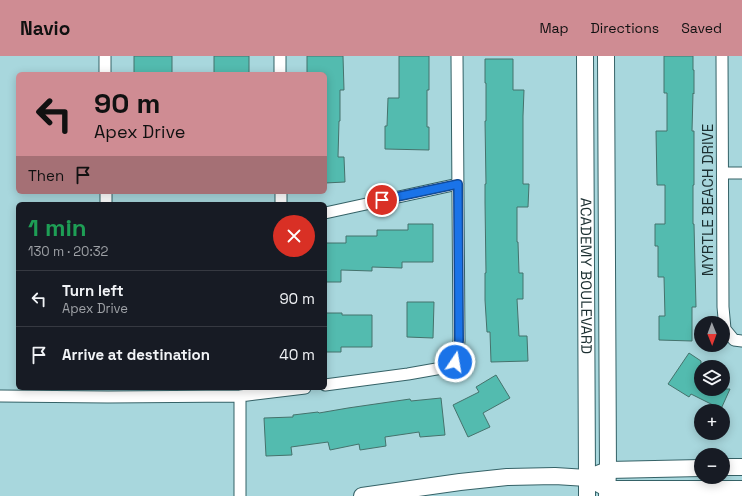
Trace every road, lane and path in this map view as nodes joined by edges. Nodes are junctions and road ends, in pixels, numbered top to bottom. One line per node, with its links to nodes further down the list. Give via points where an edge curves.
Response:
1 (105, 56): 7 (street)
2 (280, 56): 8 (street)
3 (457, 56): 11 (street)
4 (585, 56): 23 (main road, ACADEMY BOULEVARD)
5 (606, 56): 22 (main road, ACADEMY BOULEVARD)
6 (722, 56): 9 (street, MYRTLE BEACH DRIVE)
7 (105, 72)
8 (280, 72)
9 (723, 173): 10 (street); 13 (street, MYRTLE BEACH DRIVE, via 723,307 725,329)
10 (742, 173)
11 (458, 184): 12 (street); 14 (street, via 459,340 455,362 442,368)
12 (327, 213)
13 (738, 341)
14 (327, 385)
15 (289, 390): 18 (street)
16 (108, 393): 17 (street); 18 (street)
17 (0, 396)
18 (240, 396): 26 (street)
19 (730, 467): 20 (main road)
20 (742, 467)
21 (694, 468): 22 (main road)
22 (608, 470): 23 (main road); 25 (main road, ACADEMY BOULEVARD)
23 (587, 478): 25 (main road); 27 (main road, via 507,477); 28 (main road, ACADEMY BOULEVARD)
24 (742, 489): 25 (main road)
25 (608, 492)
26 (240, 496)
27 (362, 496)
28 (586, 496)

